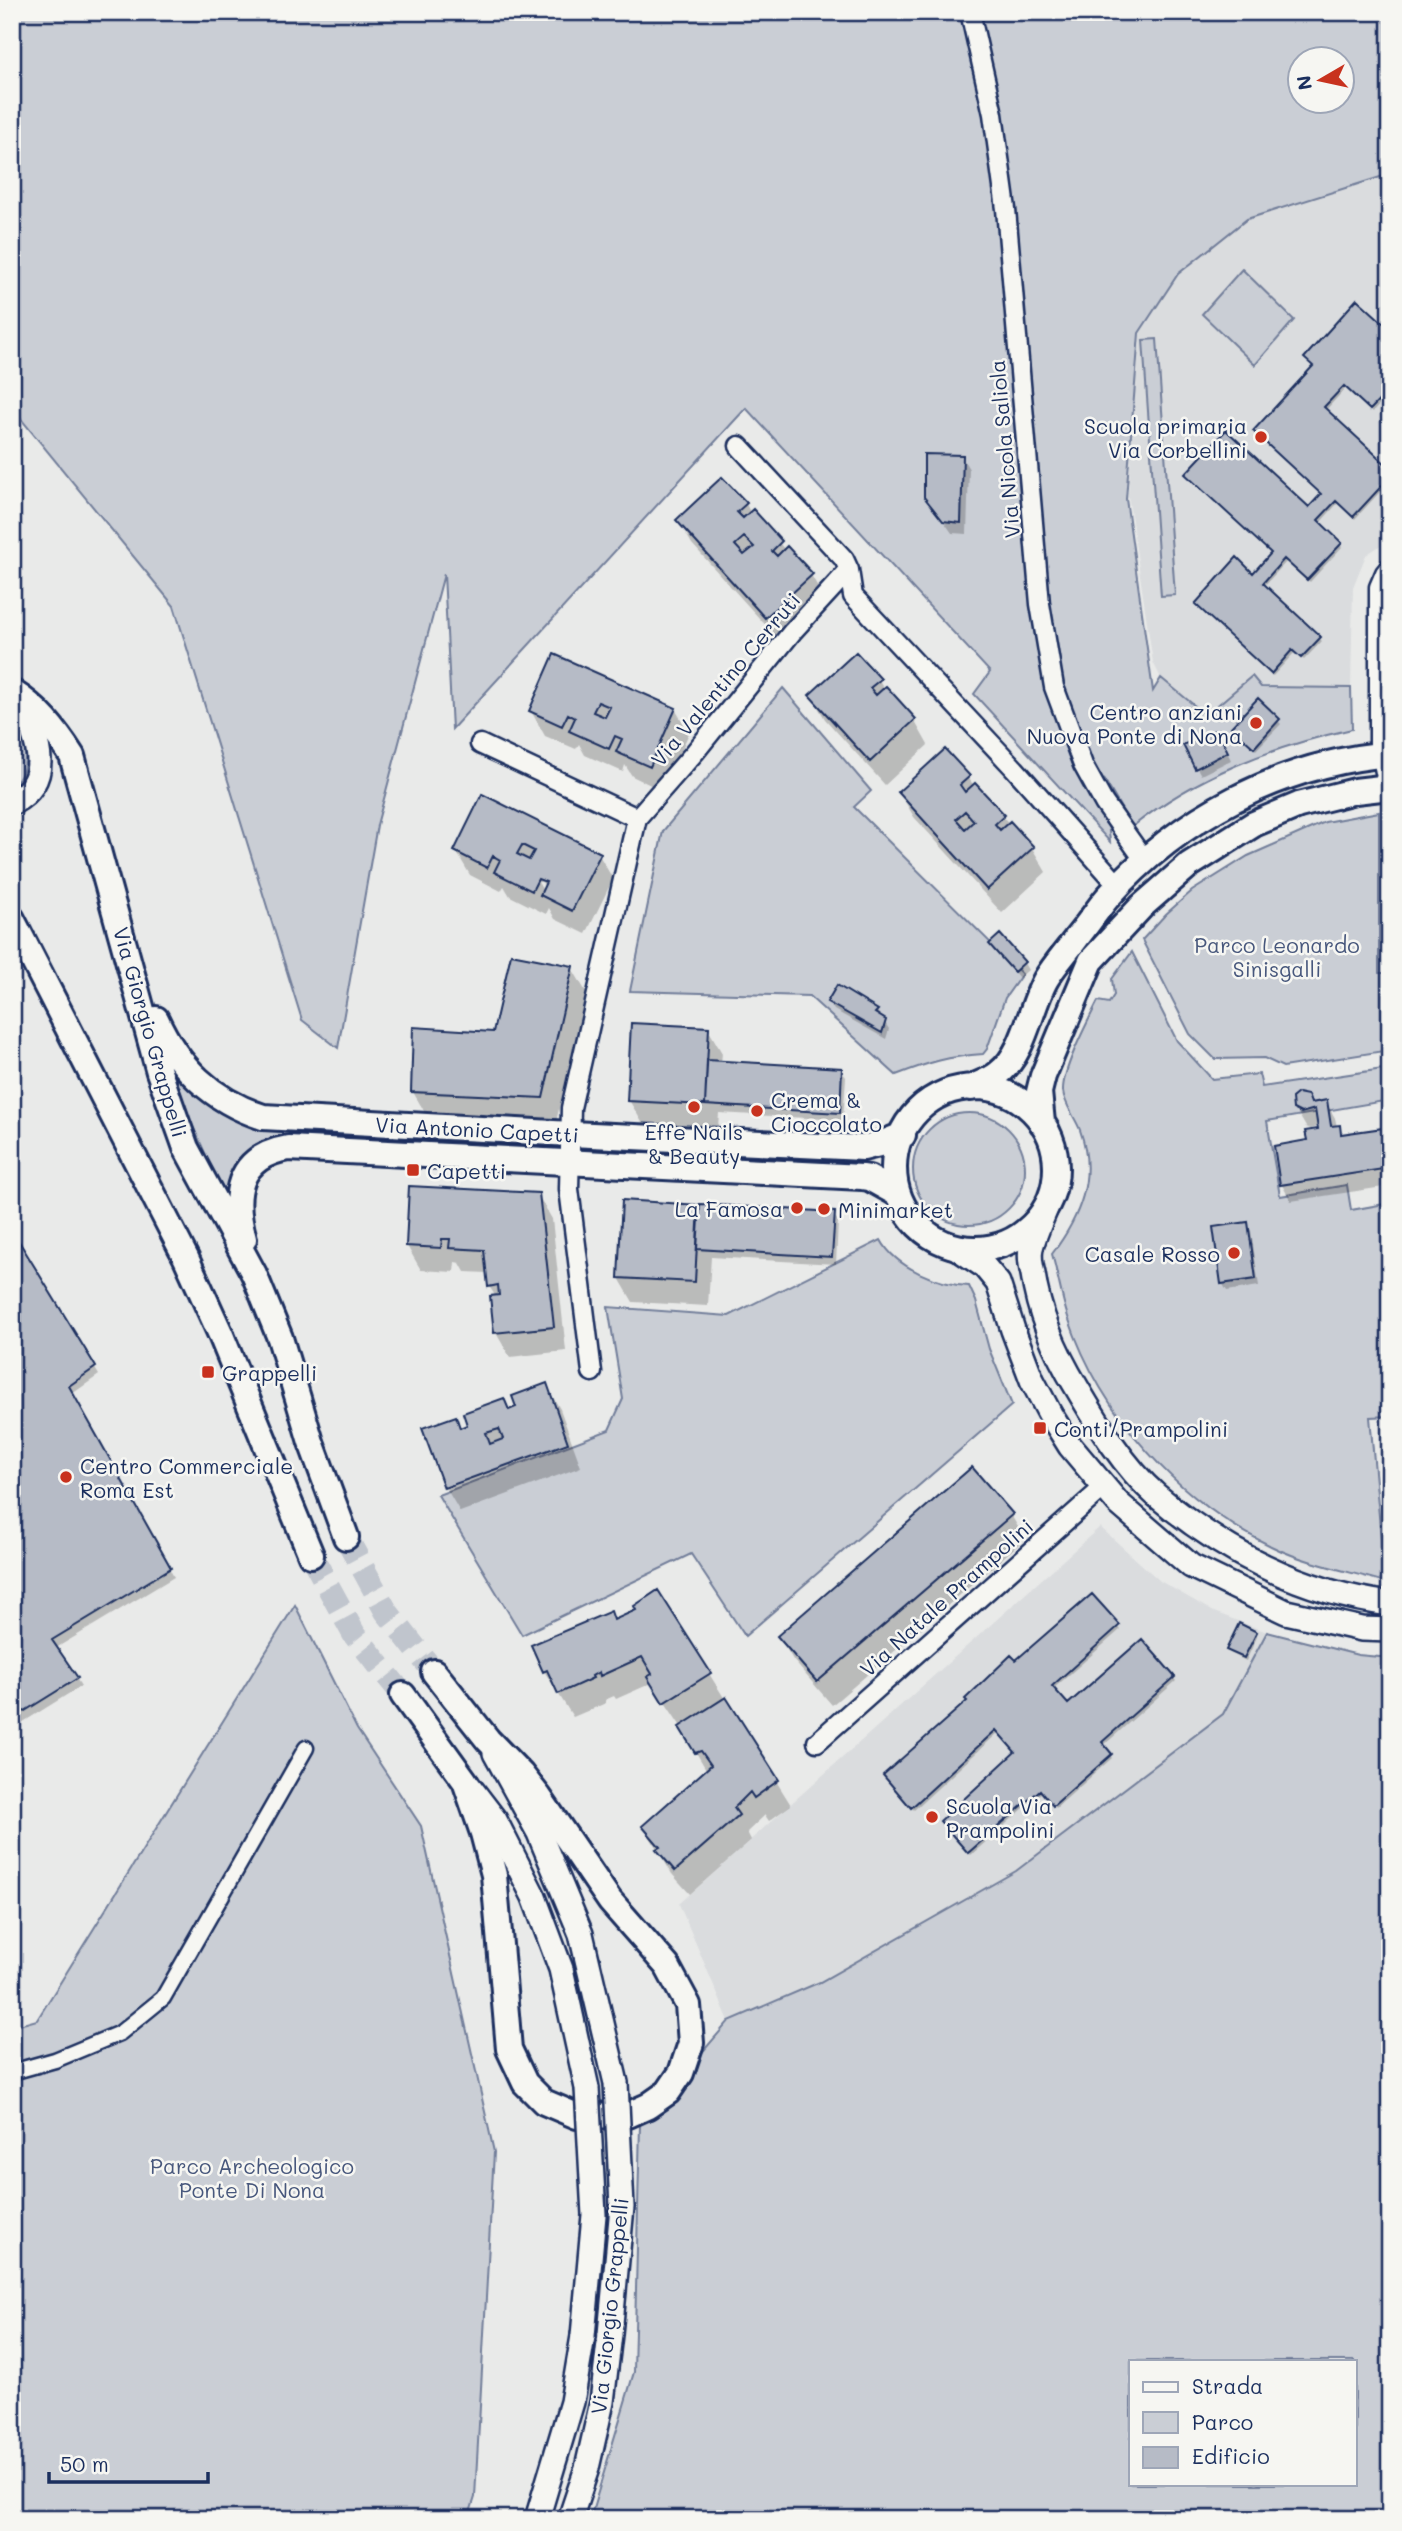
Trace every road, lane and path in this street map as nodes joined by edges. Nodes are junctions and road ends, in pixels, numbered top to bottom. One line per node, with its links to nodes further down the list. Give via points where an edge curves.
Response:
1 (970, 12): 11 (street, Via Nicola Saliola, via 993,114 1006,209 1040,604 1054,687 1083,765)
2 (739, 446): 4 (street, via 844,559)
3 (1390, 567): 7 (street, via 1379,587 1379,726)
4 (849, 570): 10 (street, Via Valentino Cerruti); 12 (street, via 853,596)
5 (14, 694): 9 (street, via 35,734 39,765 26,796); 15 (main road, Via Giorgio Grappelli, via 41,715 72,756)
6 (480, 744): 10 (street)
7 (1386, 754): 8 (street); 11 (main road, via 1293,774 1245,793)
8 (1389, 787): 18 (main road, via 1299,805 1254,824 1189,866 1142,906 1091,961 1043,1076 1039,1092)
9 (12, 803)
10 (637, 818): 19 (street, Via Valentino Cerruti, via 571,1108)
11 (1145, 861): 12 (main road)
12 (1119, 886): 17 (main road, via 1046,979 1012,1060 999,1074)
13 (12, 919): 16 (main road)
14 (12, 943): 16 (street)
15 (129, 960): 19 (main road, Via Antonio Capetti, via 168,1045 183,1065 213,1093 245,1111 263,1117); 25 (main road, Via Giorgio Grappelli, via 159,1072 186,1148)
16 (54, 1001): 30 (main road, via 186,1258)
17 (971, 1088): 18 (main road, via 1012,1095); 20 (main road, via 936,1098)
18 (1042, 1123): 23 (main road, via 1059,1158 1058,1177)
19 (571, 1135): 20 (main road, Via Antonio Capetti, via 863,1148); 21 (street, Via Valentino Cerruti)
20 (903, 1135): 22 (main road, via 895,1155)
21 (569, 1162): 22 (main road, Via Antonio Capetti, via 862,1177); 25 (main road, Via Antonio Capetti, via 301,1148 271,1151 244,1175 239,1187 237,1214); 26 (street, Via Antonio Capetti)
22 (896, 1193): 24 (main road, via 904,1211 933,1241)
23 (1046, 1208): 24 (main road, via 1031,1226 1009,1239 985,1247); 27 (street, via 1030,1257 1035,1290 1053,1345 1106,1437)
24 (957, 1248): 28 (street, via 984,1266 998,1283 1032,1380 1050,1414)
25 (254, 1274): 29 (main road, Via Giorgio Grappelli)
26 (592, 1372)
27 (1142, 1479): 28 (street, Via Natale Prampolini); 31 (street, via 1218,1541 1283,1576 1322,1591)
28 (1111, 1495): 32 (street, via 1191,1566 1246,1593 1286,1612 1354,1628); 36 (street, Via Natale Prampolini)
29 (346, 1536)
30 (311, 1555)
31 (1390, 1604)
32 (1390, 1630)
33 (435, 1672): 35 (main road, Via Giorgio Grappelli)
34 (403, 1695): 38 (main road, Via Giorgio Grappelli)
35 (488, 1740): 38 (main road, via 521,1774 610,1901 667,1966 688,2006 691,2043 681,2073 668,2092 648,2106 628,2115 577,2116 544,2102 525,2083 509,2049 494,1875); 41 (street, Via Giorgio Grappelli, bridge, via 539,1833 581,1934 616,2083 622,2207 610,2334 602,2402)
36 (817, 1742)
37 (306, 1748): 39 (street, via 163,1998 120,2033)
38 (465, 1781): 40 (street, Via Giorgio Grappelli, bridge, via 495,1820 534,1896 561,1969 587,2088 594,2215 583,2336 572,2402)
39 (12, 2072)
40 (537, 2519)
41 (570, 2519)

